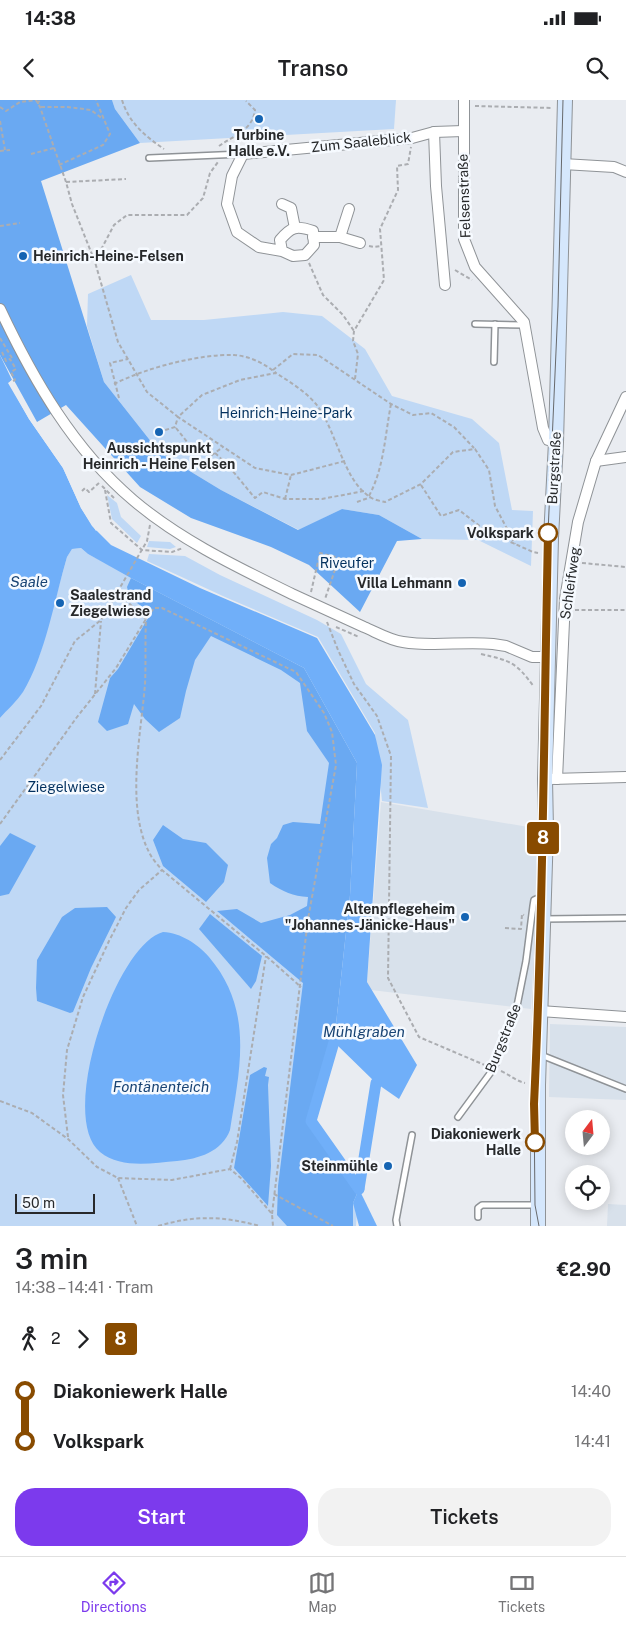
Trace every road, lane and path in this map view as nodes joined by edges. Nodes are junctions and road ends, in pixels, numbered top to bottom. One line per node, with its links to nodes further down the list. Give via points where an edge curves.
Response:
1 (42, 100): 8 (path, via 38,102)
2 (96, 100): 9 (path)
3 (122, 100): 22 (path, via 131,120 146,136 166,150)
4 (246, 101): 21 (path, via 256,110 254,118 248,127 216,148)
5 (464, 103): 6 (path); 11 (street, Felsenstraße)
6 (565, 104): 24 (street, Burgstraße)
7 (0, 107): 8 (path, via 6,112 20,102 36,100)
8 (40, 107): 9 (path, via 91,110); 14 (path)
9 (104, 120): 25 (path, via 110,134 103,144)
10 (0, 121): 15 (path)
11 (462, 131): 12 (street, Zum Saaleblick); 48 (street, Felsenstraße, via 464,239 475,267)
12 (434, 132): 13 (street, Zum Saaleblick); 44 (street, Felsenstraße)
13 (412, 138): 20 (street, Zum Saaleblick); 37 (path, via 408,164 397,166 398,190 380,229)
14 (54, 148): 18 (path); 25 (path)
15 (5, 150): 16 (path); 17 (path)
16 (10, 150)
17 (0, 151)
18 (31, 154)
19 (224, 154): 20 (lane); 21 (lane); 41 (path, via 210,173 203,198 187,215 127,215 114,225)
20 (243, 154): 39 (street, via 232,176 227,204 237,232 259,247)
21 (212, 155): 22 (lane)
22 (182, 156): 23 (lane)
23 (149, 158)
24 (564, 164): 26 (street, via 614,167); 68 (street, Burgstraße)
25 (59, 165): 28 (path)
26 (626, 172)
27 (126, 179): 28 (path)
28 (66, 182): 41 (path)
29 (282, 204): 33 (street, via 291,208)
30 (349, 209): 34 (street)
31 (20, 223): 32 (path)
32 (0, 226)
33 (295, 228): 35 (street, via 313,231); 39 (street, via 288,230 280,240)
34 (340, 236): 35 (street); 36 (street)
35 (314, 237): 40 (street, via 314,245)
36 (360, 243)
37 (381, 246): 38 (path); 49 (path, via 384,280)
38 (374, 247)
39 (282, 251): 40 (street, via 293,256)
40 (305, 254): 49 (path, via 323,295)
41 (95, 262): 52 (path, via 118,342)
42 (455, 270): 43 (path)
43 (471, 279)
44 (445, 285)
45 (0, 309): 78 (street, via 47,398)
46 (475, 324): 47 (lane)
47 (495, 324): 48 (lane); 53 (lane)
48 (525, 325): 68 (street, Felsenstraße, via 543,428 548,440)
49 (354, 331): 59 (path, via 353,341 358,354)
50 (0, 338): 54 (path)
51 (2, 352): 54 (path, via 6,361 10,359)
52 (128, 359): 58 (path); 61 (path, via 110,363)
53 (494, 362)
54 (14, 363): 55 (path); 60 (path, via 16,369 11,372 15,380)
55 (18, 369)
56 (273, 370): 57 (path); 58 (path, via 256,360 234,355 199,358); 59 (path, via 293,354 318,355)
57 (276, 373): 65 (path, via 240,380 202,395); 73 (path, via 316,405)
58 (135, 374): 61 (path); 65 (path, via 147,392)
59 (355, 379): 64 (path)
60 (12, 382)
61 (114, 384): 63 (path)
62 (626, 397): 74 (street, Schleifweg)
63 (119, 398)
64 (391, 404): 70 (path, via 413,415 431,413 454,427); 83 (path, via 382,461)
65 (178, 417): 66 (path); 69 (path)
66 (175, 427): 67 (path); 71 (path, via 188,443 212,455)
67 (159, 432)
68 (556, 442): 91 (street, Burgstraße)
69 (223, 447): 71 (path); 75 (path, via 255,468)
70 (475, 449): 77 (path, via 453,452); 89 (path, via 489,470 495,506)
71 (215, 453): 84 (path, via 255,498 263,492)
72 (626, 457): 74 (street)
73 (345, 461): 75 (path); 82 (path, via 352,477)
74 (596, 461): 92 (street, Schleifweg, via 578,522)
75 (291, 475): 84 (path)
76 (99, 483): 80 (path)
77 (420, 484): 83 (path, via 385,502); 89 (path, via 441,516 459,510 486,531)
78 (116, 486): 80 (path); 87 (street)
79 (93, 489): 81 (path)
80 (104, 490): 85 (path); 90 (path, via 111,523)
81 (82, 491)
82 (364, 491): 83 (path); 84 (path, via 322,499)
83 (370, 497): 86 (path)
84 (285, 499)
85 (118, 501)
86 (357, 502)
87 (149, 521): 90 (path, via 147,541); 95 (street)
88 (177, 544): 90 (path, via 184,548 172,552)
89 (515, 544): 91 (path, via 532,552)
90 (142, 550): 94 (path)
91 (550, 555): 103 (street, Burgstraße)
92 (572, 563): 93 (path); 97 (street, Schleifweg)
93 (626, 567)
94 (118, 591): 99 (path); 100 (path)
95 (308, 602): 96 (street); 96 (path, via 320,553 339,558)
96 (322, 608): 103 (street, via 401,642 493,644 532,657)
97 (565, 610): 98 (path); 108 (street, Schleifweg)
98 (626, 610)
99 (146, 619): 105 (path, via 116,668); 110 (path, via 145,681 136,777 137,810 144,839); 117 (path, via 154,608 162,608 296,672 324,713 332,732 336,765 315,873)
100 (101, 620): 105 (path); 106 (path, via 75,641 41,706)
101 (363, 639): 121 (path, via 327,621 354,684 378,716 391,756 388,978 419,1038)
102 (479, 654): 104 (path, via 514,664)
103 (548, 657): 108 (street, Burgstraße)
104 (536, 690)
105 (95, 694): 109 (path)
106 (0, 760)
107 (626, 777): 108 (street)
108 (551, 779): 111 (street, Burgstraße)
109 (0, 824)
110 (162, 870): 116 (path); 127 (path, via 139,890 126,908 83,997 67,1050 63,1095)
111 (543, 895): 114 (street, Burgstraße); 121 (lane, Burgstraße, via 534,900 516,1011)
112 (522, 918): 115 (path, via 520,929)
113 (626, 918): 114 (lane)
114 (543, 919): 118 (street, Burgstraße)
115 (505, 928)
116 (266, 956): 117 (path); 128 (path)
117 (301, 986): 130 (path)
118 (540, 1011): 119 (street); 120 (street, Burgstraße)
119 (626, 1017)
120 (538, 1055): 123 (lane); 131 (street, Burgstraße)
121 (494, 1068): 122 (path); 125 (lane, Burgstraße)
122 (518, 1082)
123 (626, 1089)
124 (0, 1101): 127 (path, via 32,1113)
125 (458, 1118)
126 (412, 1135): 139 (lane)
127 (68, 1139): 129 (path, via 97,1168)
128 (230, 1169): 129 (path, via 172,1180); 132 (path)
129 (118, 1178): 134 (path)
130 (274, 1194): 132 (path); 138 (path)
131 (538, 1205): 133 (lane, via 482,1205 478,1208); 140 (street, Burgstraße)
132 (272, 1214): 137 (path)
133 (478, 1217)
134 (137, 1226)
135 (158, 1226): 136 (path, via 208,1217)
136 (260, 1226)
137 (273, 1226)
138 (333, 1226)
139 (397, 1226)
140 (538, 1226)

